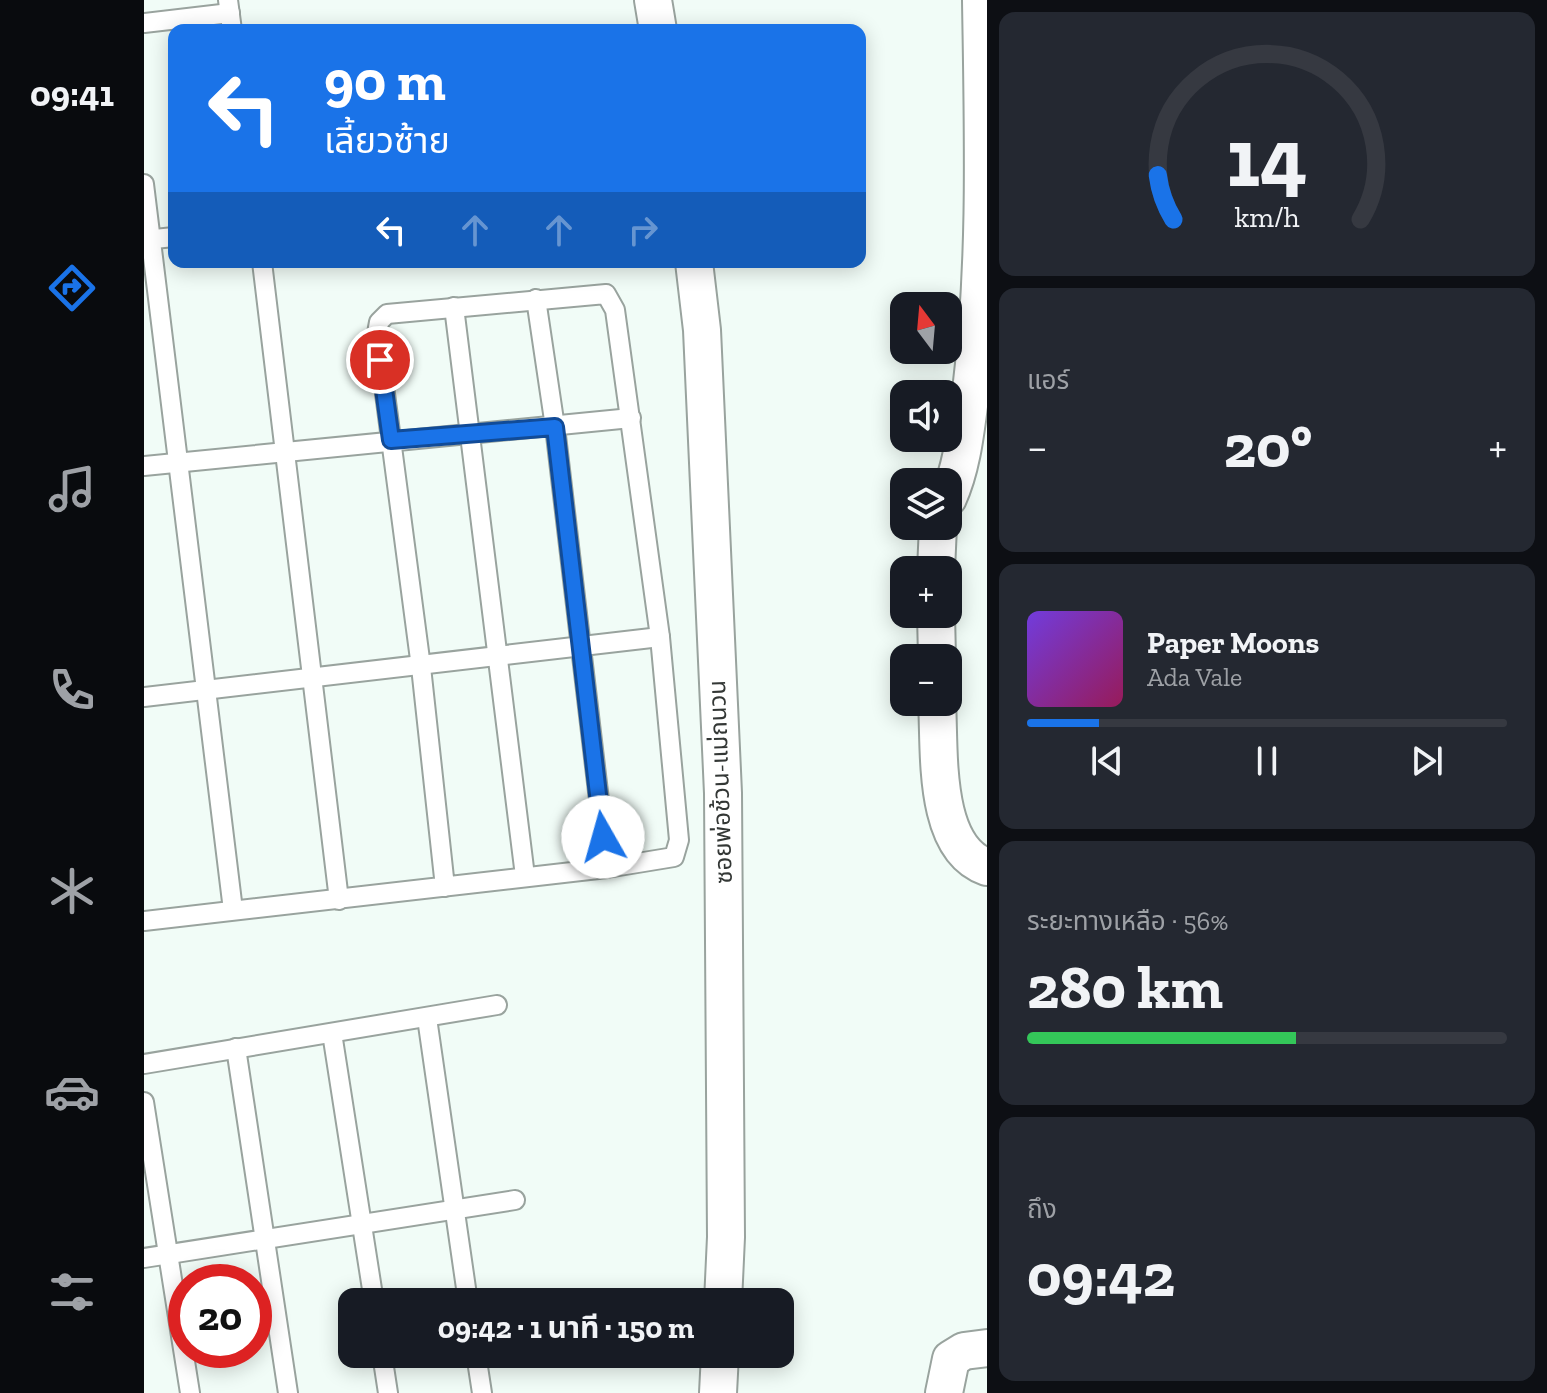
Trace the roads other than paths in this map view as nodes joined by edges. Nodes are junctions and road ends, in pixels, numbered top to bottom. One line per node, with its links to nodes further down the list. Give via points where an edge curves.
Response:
1 (653, 0): 5 (street)
2 (981, 0): 6 (street)
3 (230, 14): 4 (lane)
4 (144, 23)
5 (657, 24)
6 (985, 116): 21 (street, via 983,277)
7 (144, 184): 9 (lane)
8 (168, 238): 9 (lane)
9 (147, 240): 19 (lane)
10 (263, 268): 18 (lane)
11 (695, 268): 51 (street, ซอยพ่อช้วน-แม่ถนวน, via 723,793)
12 (536, 299): 13 (lane); 14 (lane, via 595,292 612,298); 15 (lane)
13 (454, 307): 16 (lane); 17 (lane, via 387,314 379,322)
14 (631, 418): 15 (lane); 22 (lane)
15 (555, 427): 16 (lane); 23 (lane)
16 (469, 433): 17 (lane); 24 (lane)
17 (391, 440): 18 (lane); 25 (lane)
18 (286, 452): 19 (lane); 26 (lane)
19 (179, 463): 20 (lane); 27 (lane)
20 (144, 466)
21 (957, 468)
22 (660, 637): 23 (lane); 31 (lane, via 678,849 674,857 663,860)
23 (582, 648): 24 (lane); 31 (lane)
24 (497, 658): 25 (lane); 32 (lane)
25 (421, 667): 26 (lane); 33 (lane)
26 (312, 677): 27 (lane); 34 (lane)
27 (206, 691): 28 (lane); 35 (lane)
28 (144, 697)
29 (938, 716): 30 (street, via 944,808 963,852)
30 (987, 867)
31 (607, 868): 32 (lane)
32 (525, 876): 33 (lane)
33 (445, 887): 34 (lane)
34 (339, 900): 35 (lane)
35 (233, 910): 36 (lane)
36 (144, 921)
37 (497, 1005): 38 (lane)
38 (427, 1018): 39 (lane); 44 (lane)
39 (332, 1033): 40 (lane); 45 (lane)
40 (236, 1048): 41 (lane); 46 (lane)
41 (144, 1064)
42 (144, 1102): 47 (lane)
43 (515, 1200): 44 (lane)
44 (454, 1210): 45 (lane); 50 (lane)
45 (363, 1225): 46 (lane); 49 (lane)
46 (267, 1240): 47 (lane); 57 (lane)
47 (168, 1255): 48 (lane); 56 (lane)
48 (144, 1258)
49 (372, 1288)
50 (466, 1288)
51 (724, 1288)
52 (987, 1348): 61 (street, via 951,1359)
53 (384, 1368): 58 (lane)
54 (478, 1368): 59 (lane)
55 (719, 1368): 60 (street)
56 (190, 1393)
57 (288, 1393)
58 (388, 1393)
59 (482, 1393)
60 (718, 1393)
61 (944, 1393)

